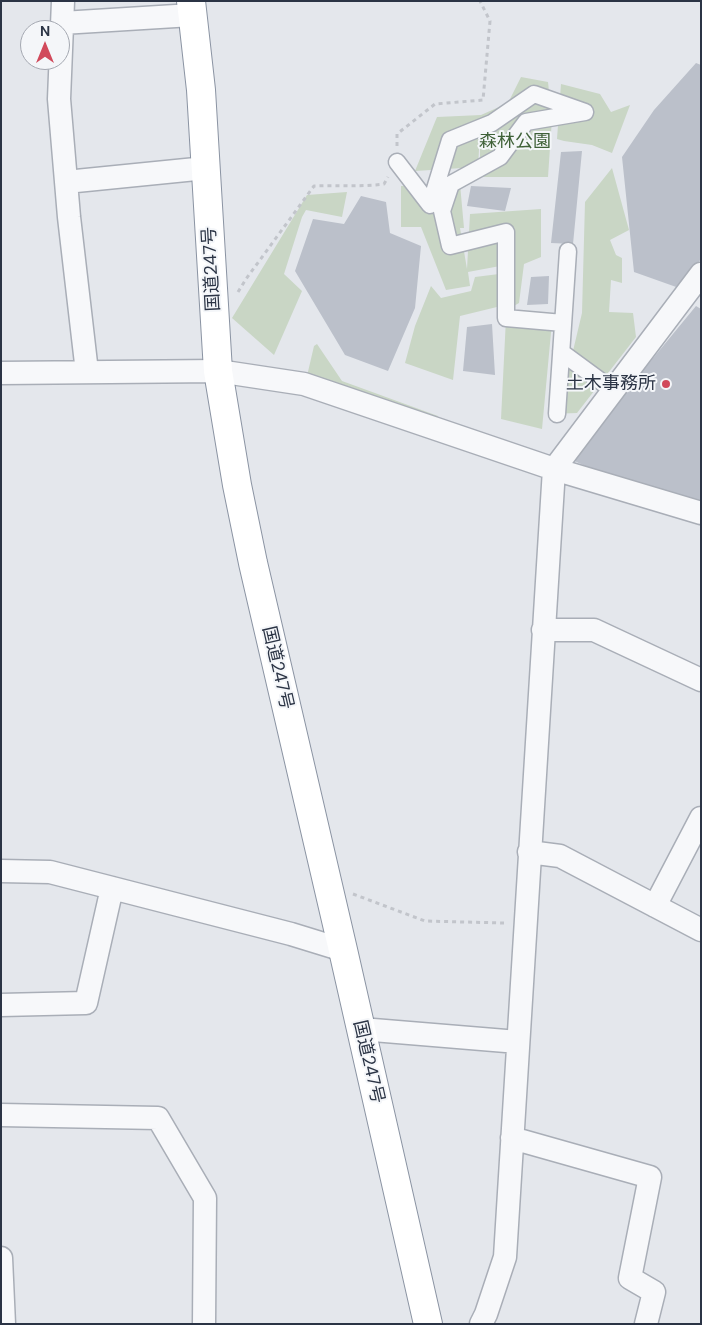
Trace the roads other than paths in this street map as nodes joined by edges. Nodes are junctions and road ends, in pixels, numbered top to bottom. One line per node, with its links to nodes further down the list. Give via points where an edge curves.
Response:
1 (63, 1): 3 (street)
2 (192, 5): 4 (street); 7 (highway, 国道247号)
3 (62, 20)
4 (70, 23)
5 (60, 70): 8 (street, via 59,99)
6 (397, 162): 11 (street, via 430,205 450,140 492,123 534,94 585,112 526,122 500,157 451,184 442,211 450,246 506,232 506,318)
7 (206, 168): 8 (street); 13 (highway, 国道247号)
8 (66, 182): 14 (street)
9 (568, 251): 11 (street)
10 (701, 274): 18 (street)
11 (563, 323): 12 (street)
12 (561, 352): 16 (street); 17 (street)
13 (218, 371): 14 (street); 18 (street, via 304,384); 28 (highway, 国道247号, via 252,562)
14 (87, 372): 15 (street)
15 (1, 373)
16 (610, 388)
17 (557, 414)
18 (554, 469): 19 (street); 20 (street)
19 (701, 513)
20 (543, 630): 21 (street, via 594,630); 23 (street)
21 (701, 680)
22 (701, 818): 26 (street)
23 (529, 852): 26 (street, via 560,856); 31 (street)
24 (1, 871): 25 (street, via 50,872)
25 (112, 888): 28 (street); 29 (street, via 86,1003)
26 (655, 906): 27 (street)
27 (701, 930)
28 (343, 950): 30 (highway, 国道247号)
29 (1, 1005)
30 (361, 1029): 31 (street); 37 (highway, 国道247号)
31 (518, 1042): 33 (street)
32 (1, 1115): 36 (street, via 158,1118 206,1198)
33 (512, 1138): 38 (street, via 505,1257); 39 (street, via 650,1177 630,1278 654,1292)
34 (1, 1258): 35 (street)
35 (4, 1324)
36 (204, 1324)
37 (428, 1324)
38 (481, 1324)
39 (646, 1324)

